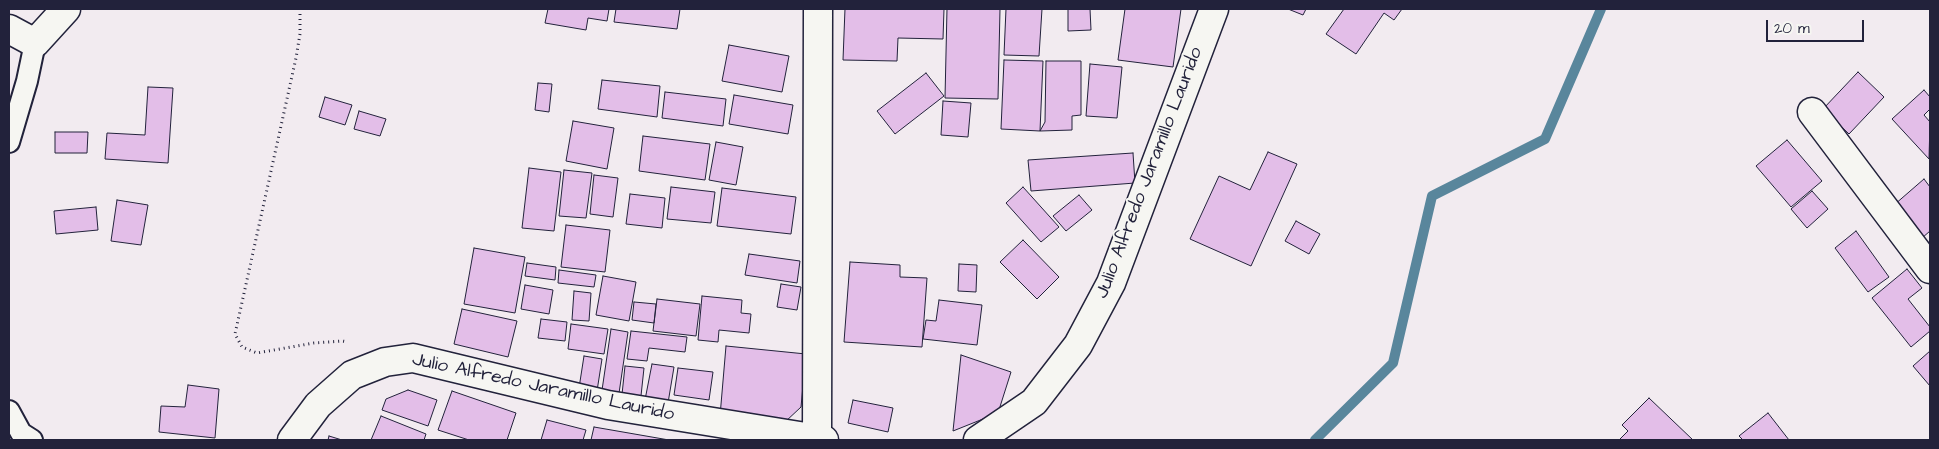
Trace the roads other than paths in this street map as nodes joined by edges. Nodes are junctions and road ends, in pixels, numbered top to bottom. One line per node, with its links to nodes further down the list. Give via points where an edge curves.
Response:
1 (66, 9): 5 (street)
2 (818, 9): 12 (street)
3 (1214, 9): 13 (street, Julio Alfredo Jaramillo Laurido, via 1110,283 1078,344 1034,402)
4 (9, 29): 5 (street)
5 (35, 42): 7 (lane)
6 (1812, 112): 8 (street)
7 (9, 142)
8 (1930, 269)
9 (9, 411): 10 (lane, via 20,433)
10 (32, 440)
11 (292, 440): 12 (street, Julio Alfredo Jaramillo Laurido, via 318,405 352,376 385,362 413,358 608,405)
12 (821, 440)
13 (978, 440)

